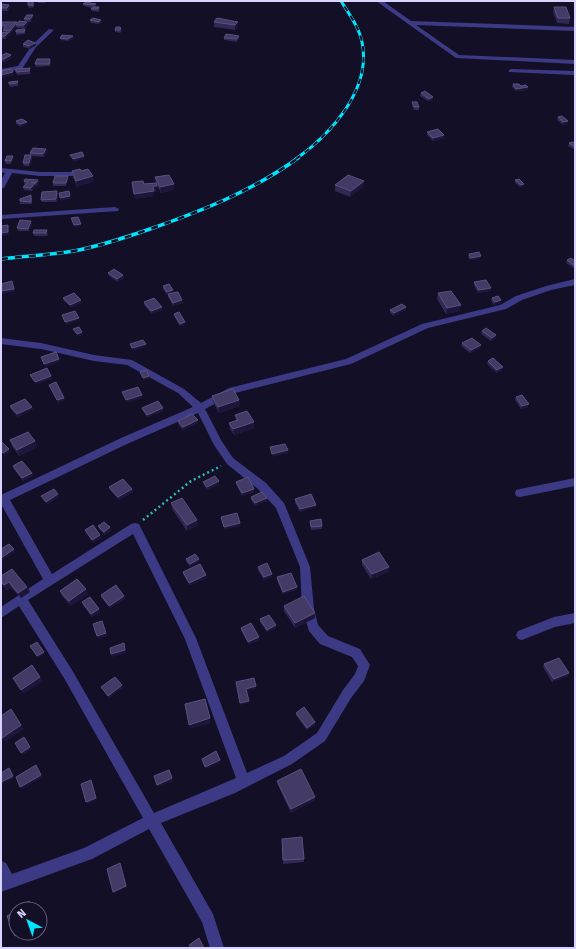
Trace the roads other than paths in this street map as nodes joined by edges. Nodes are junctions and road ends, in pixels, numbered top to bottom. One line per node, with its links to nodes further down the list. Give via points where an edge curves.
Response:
1 (379, 1): 2 (street)
2 (410, 23): 3 (street); 5 (street, via 458,57)
3 (575, 29)
4 (51, 30): 6 (street, via 34,46 20,68)
5 (575, 62)
6 (1, 71)
7 (511, 72): 8 (street)
8 (575, 74)
9 (1, 170): 10 (street)
10 (10, 171): 11 (street); 12 (street)
11 (89, 174)
12 (1, 186)
13 (115, 209): 14 (street)
14 (1, 217)
15 (575, 282): 17 (street, via 519,298 503,307 425,326 348,362 232,390)
16 (1, 341): 17 (street, via 129,362 181,391)
17 (200, 408): 20 (street); 26 (street, via 230,461 262,486 280,506 305,567 308,609 313,627 324,640 356,653 364,665 360,677 321,737 288,760)
18 (575, 482): 19 (street)
19 (520, 493)
20 (2, 499): 21 (street)
21 (50, 581): 22 (street); 26 (street, via 135,526 190,638)
22 (21, 599): 23 (street); 27 (street, via 68,674)
23 (1, 613)
24 (575, 618): 25 (street, via 554,622)
25 (522, 635)
26 (244, 781): 27 (street)
27 (150, 821): 29 (street, via 88,854); 30 (street, via 208,919)
28 (1, 868): 29 (street)
29 (5, 884)
30 (217, 948)

